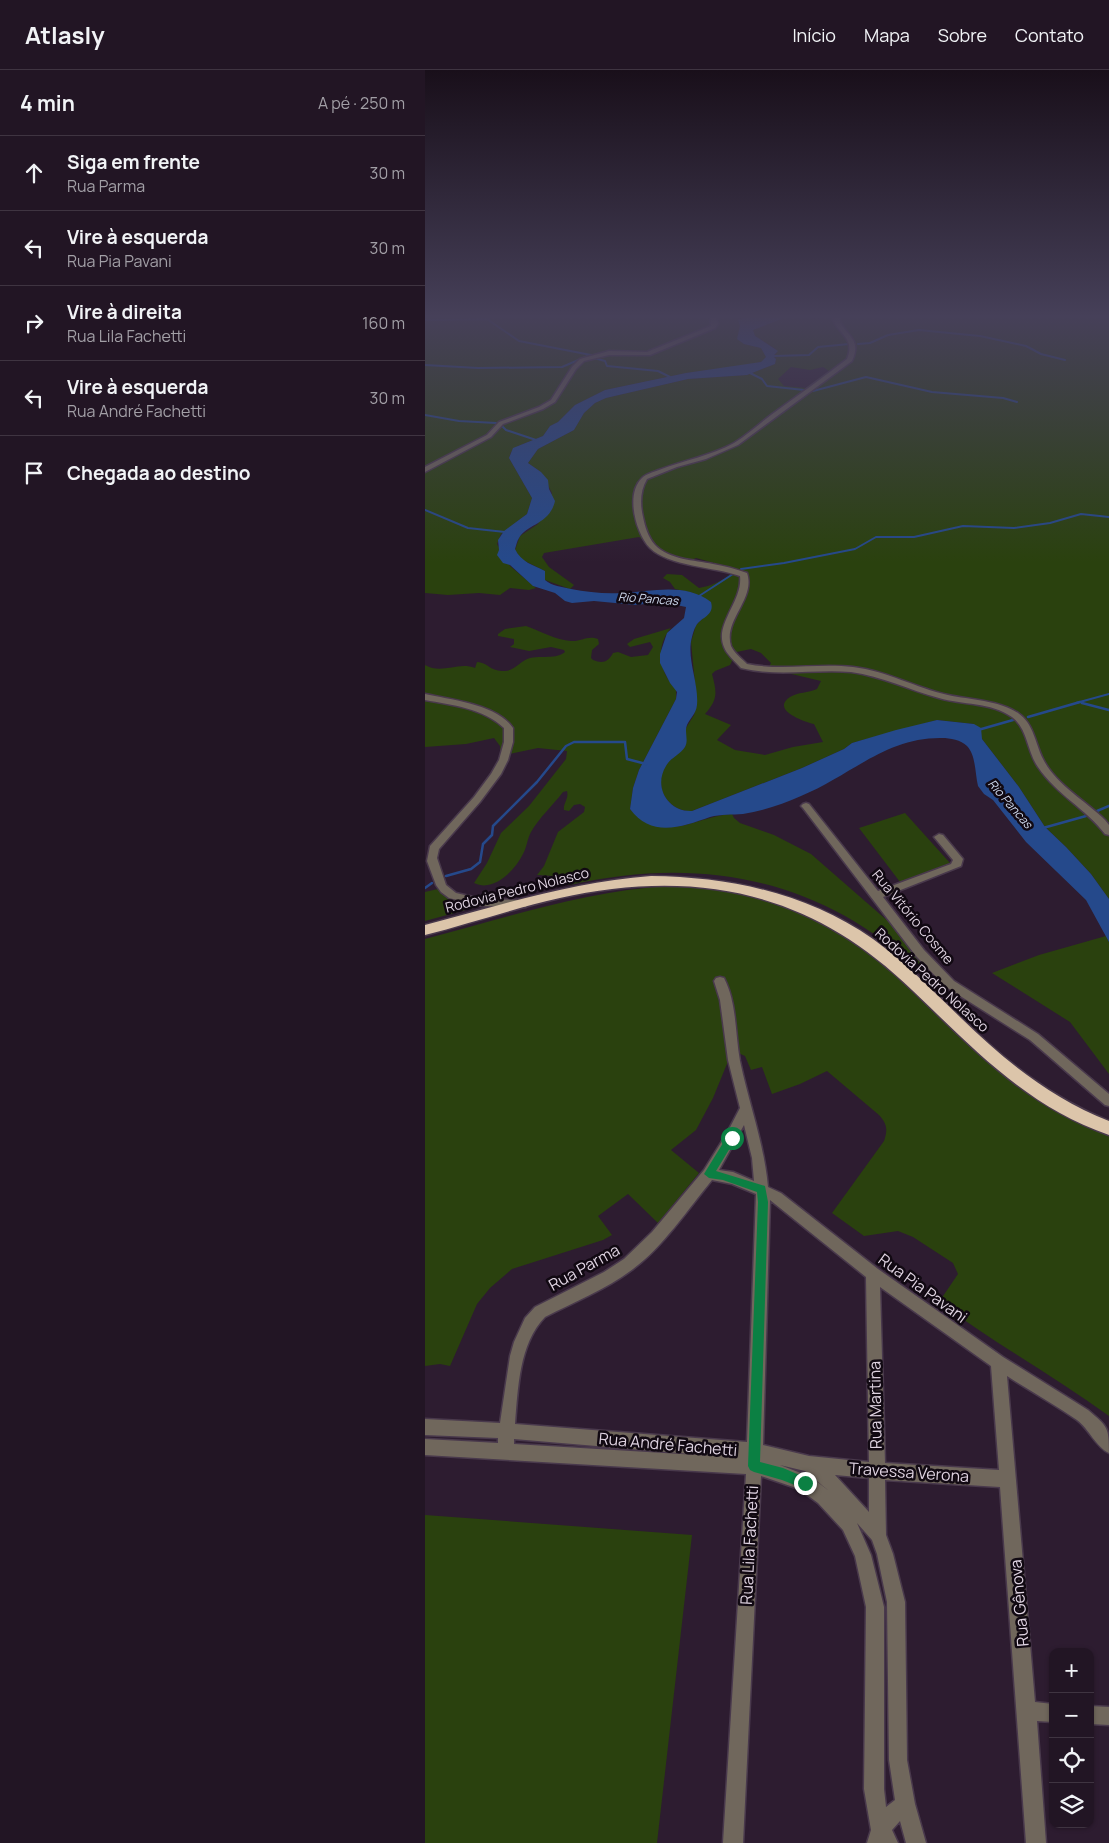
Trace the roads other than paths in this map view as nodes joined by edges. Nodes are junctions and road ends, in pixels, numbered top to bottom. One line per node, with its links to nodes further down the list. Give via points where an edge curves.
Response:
1 (555, 398): 3 (street, via 541,408 501,423 489,436)
2 (798, 398): 6 (street, via 735,444 645,478 637,494 641,528 657,552 744,575 745,590 725,636 727,647 744,666 780,671 832,668 867,672 1015,715 1030,736 1041,765)
3 (425, 470)
4 (425, 697): 9 (street, via 484,712 506,725 510,734 499,772 434,848 432,864 441,885 445,891 476,902)
5 (806, 806): 8 (street, Rua Vitório Cosme)
6 (1109, 832)
7 (939, 837): 8 (street, via 957,859 955,866)
8 (875, 896): 12 (street, Rua Vitório Cosme, via 920,954 950,984 1034,1037)
9 (523, 904): 10 (highway, Rodovia Pedro Nolasco); 14 (highway, Rodovia Pedro Nolasco, via 611,885 676,880 727,885 788,900 860,937 897,966 1012,1073 1057,1104)
10 (425, 930)
11 (720, 981): 13 (street, Rua Lila Fachetti, via 726,1000 734,1060)
12 (1109, 1100)
13 (747, 1107): 15 (street, Rua Parma); 16 (street, Rua Lila Fachetti, via 759,1158)
14 (1109, 1128)
15 (709, 1174): 16 (street, Rua Pia Pavani, via 723,1175); 20 (street, Rua Parma, via 629,1264 540,1312 532,1320 518,1352)
16 (761, 1189): 17 (street, Rua Pia Pavani, via 796,1212); 24 (street, Rua Lila Fachetti)
17 (873, 1274): 18 (street, Rua Pia Pavani); 26 (street, Rua Martina)
18 (999, 1362): 21 (street, Rua Pia Pavani, via 1083,1415); 27 (street, Rua Gênova)
19 (433, 1428): 20 (street, Rua André Fachetti); 22 (street)
20 (507, 1430): 23 (street, Rua Parma); 24 (street, Rua André Fachetti)
21 (1109, 1445)
22 (430, 1448): 23 (street, Rua André Fachetti)
23 (505, 1453): 24 (street, Rua André Fachetti)
24 (754, 1459): 25 (street, Rua André Fachetti); 34 (street, Rua André Fachetti, via 805,1483 824,1497 849,1524 863,1555 875,1607 874,1789); 35 (street, Rua Lila Fachetti)
25 (809, 1464): 26 (street, Travessa Verona); 28 (street, Rua André Fachetti, via 836,1486)
26 (877, 1470): 27 (street, Travessa Verona); 28 (street, Rua Martina)
27 (1009, 1479): 29 (street, Rua Gênova)
28 (878, 1535): 33 (street, Rua André Fachetti, via 896,1602 898,1760)
29 (1027, 1711): 30 (street); 37 (street, Rua Gênova)
30 (1049, 1713)
31 (1094, 1715): 32 (street)
32 (1109, 1716)
33 (905, 1804): 34 (street, via 885,1820); 36 (street, Rua André Fachetti)
34 (882, 1838)
35 (733, 1843)
36 (916, 1843)
37 (1036, 1843)

